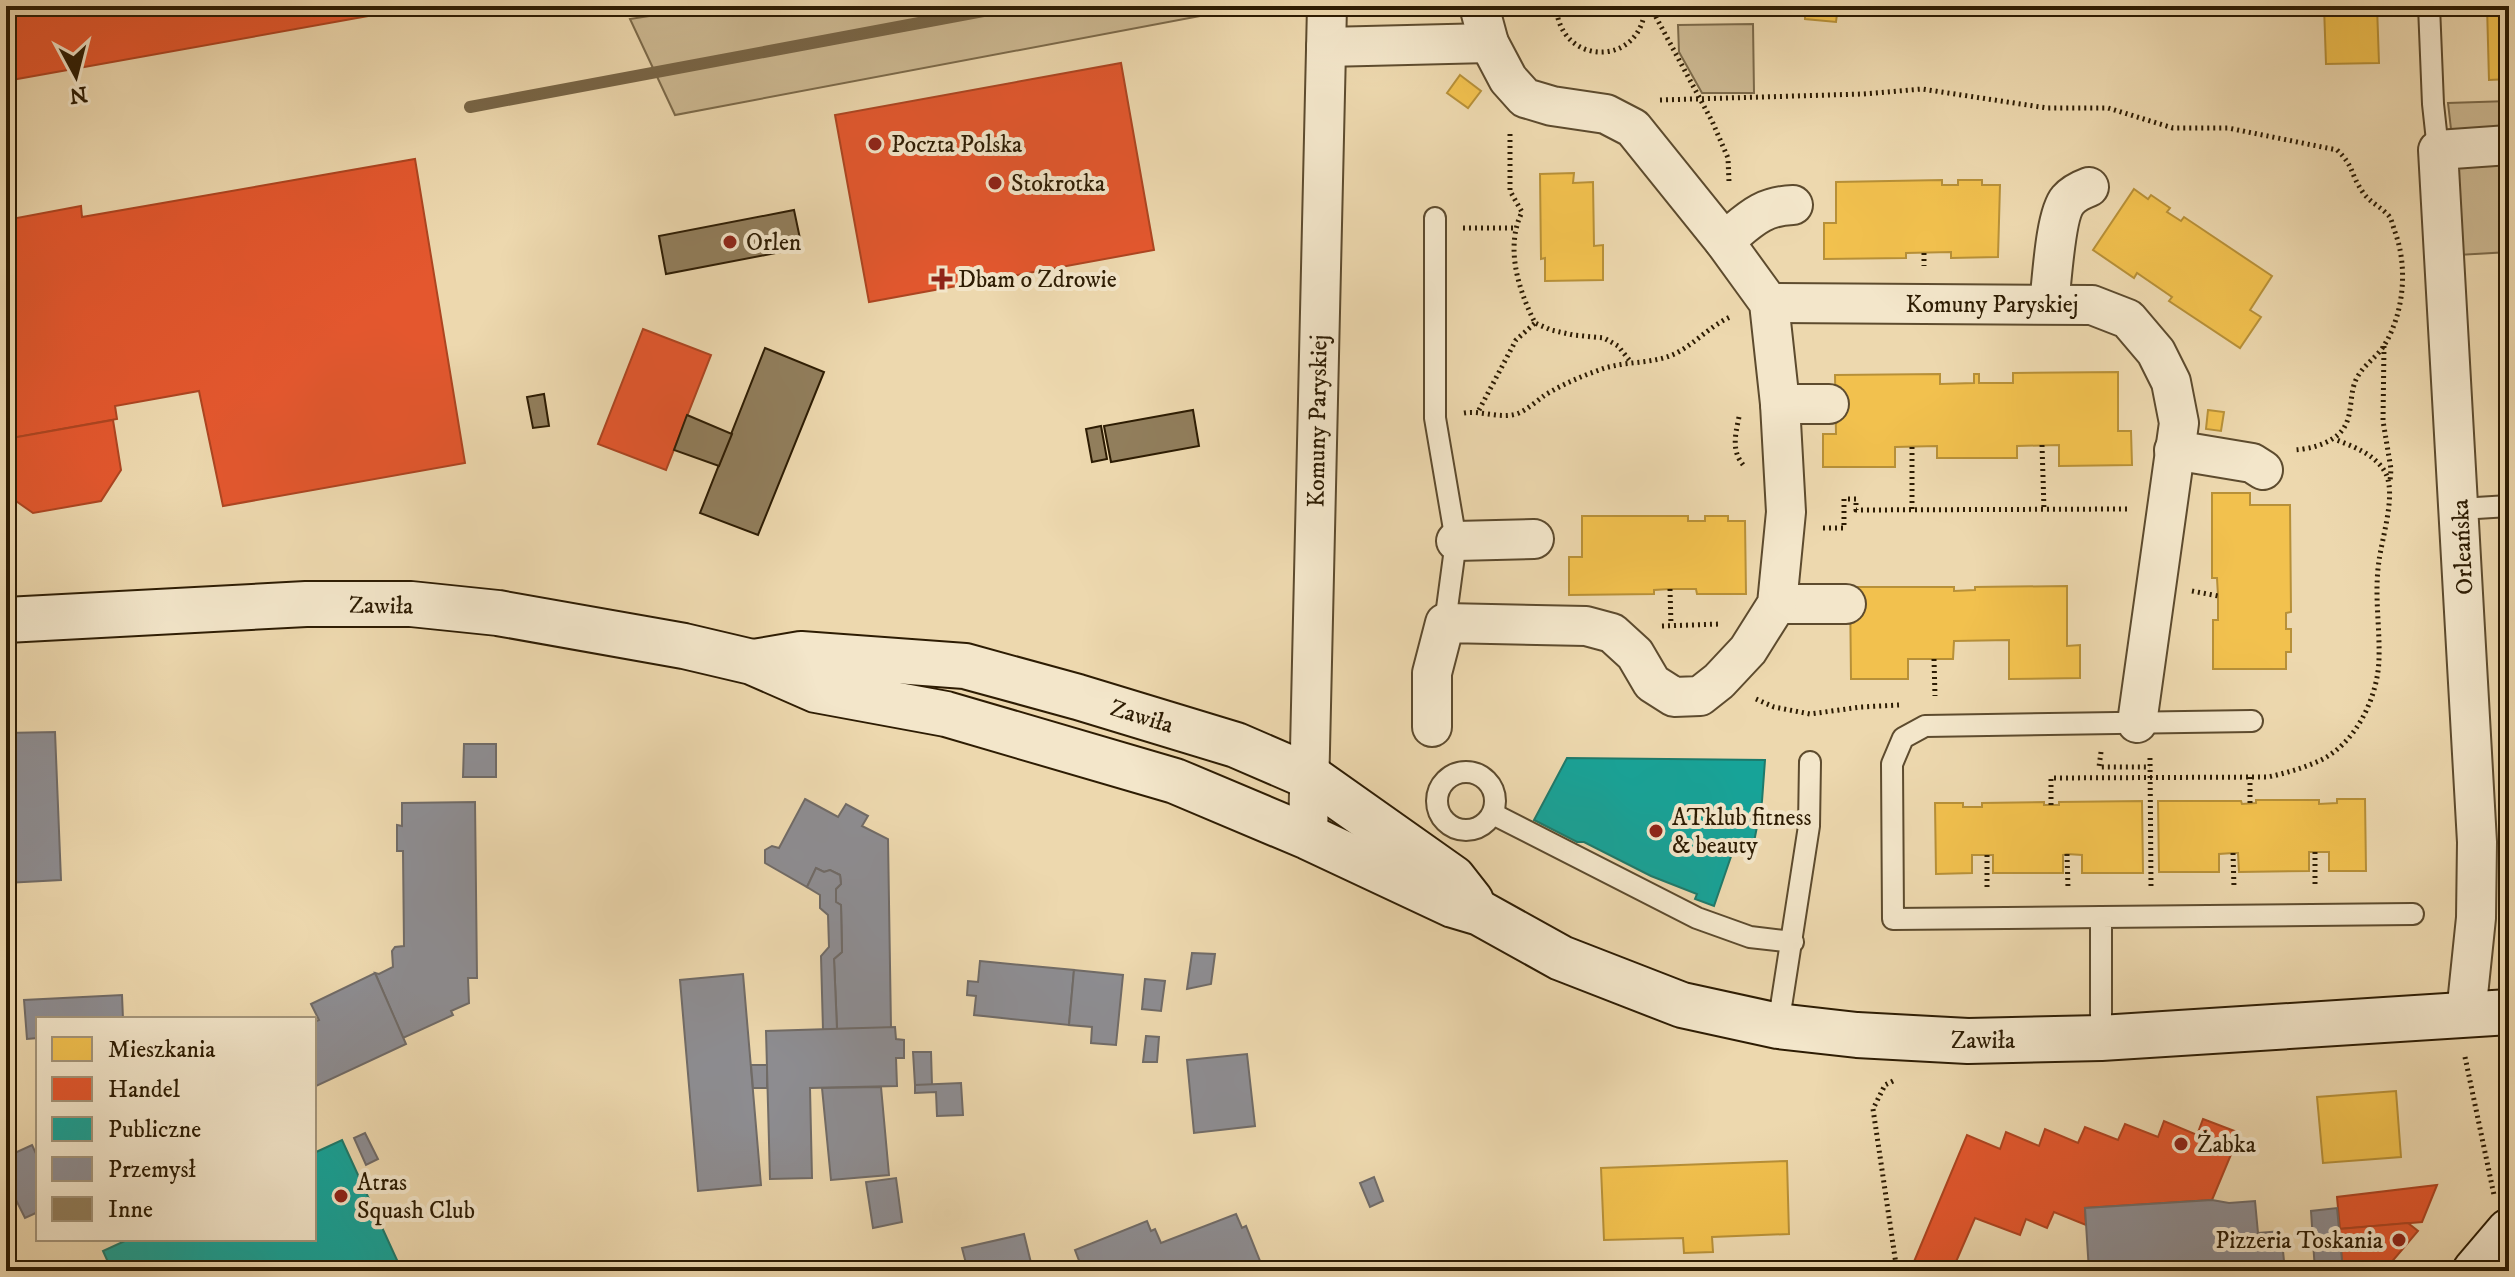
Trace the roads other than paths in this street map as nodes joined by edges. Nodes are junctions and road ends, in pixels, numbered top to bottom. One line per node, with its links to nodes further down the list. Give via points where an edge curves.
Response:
1 (1327, 6): 5 (street, Komuny Paryskiej)
2 (1479, 6): 4 (street)
3 (2429, 6): 7 (lane)
4 (1489, 43): 5 (street); 11 (street, via 1525,98 1606,114 1633,128)
5 (1326, 47): 31 (street, Komuny Paryskiej)
6 (2509, 145): 7 (street)
7 (2438, 150): 19 (street, Orleańska)
8 (2089, 187): 12 (street, via 2066,201 2060,218)
9 (1793, 205): 11 (street, via 1754,215)
10 (1435, 223): 21 (lane, via 1435,418)
11 (1724, 241): 13 (street)
12 (2049, 304): 13 (street, Komuny Paryskiej); 16 (street, Komuny Paryskiej, via 2092,305 2128,319 2156,352 2171,382 2179,423)
13 (1751, 309): 14 (street)
14 (1780, 404): 15 (street); 22 (street, via 1786,512)
15 (1829, 404)
16 (2174, 450): 17 (street, via 2252,463); 28 (street, Komuny Paryskiej)
17 (2263, 470)
18 (2509, 506): 19 (lane)
19 (2460, 509): 40 (street, Orleańska, via 2477,842)
20 (1534, 539): 21 (street)
21 (1456, 541): 25 (lane)
22 (1777, 604): 23 (street); 25 (street, via 1748,650 1700,696 1674,697 1652,683 1635,654 1612,633 1586,626)
23 (1846, 604)
24 (6, 620): 26 (street, Zawiła, via 306,604 411,604 514,616)
25 (1445, 623): 29 (street, via 1432,673)
26 (752, 662): 31 (street, Zawiła, via 801,654 965,666 1236,745); 33 (street, Zawiła, via 816,690 946,714 1175,781)
27 (2252, 721): 28 (lane)
28 (2137, 723): 36 (lane, via 1925,726 1903,738 1892,764 1893,919)
29 (1432, 727)
30 (1810, 762): 37 (lane, via 1809,826)
31 (1310, 777): 33 (street, Komuny Paryskiej); 34 (street, Zawiła, via 1453,878)
32 (1493, 814): 37 (lane, via 1697,918 1750,937)
33 (1308, 837): 34 (street, Zawiła)
34 (1480, 913): 39 (street, Zawiła, via 1561,958 1682,1005)
35 (2413, 914): 36 (lane)
36 (2101, 917): 41 (lane)
37 (1793, 942): 39 (lane)
38 (2509, 1012): 40 (street, Zawiła)
39 (1778, 1026): 41 (street, Zawiła, via 1968,1041)
40 (2465, 1034): 41 (street, Zawiła)
41 (2101, 1038)
42 (2502, 1215): 43 (street)
43 (2476, 1271)

